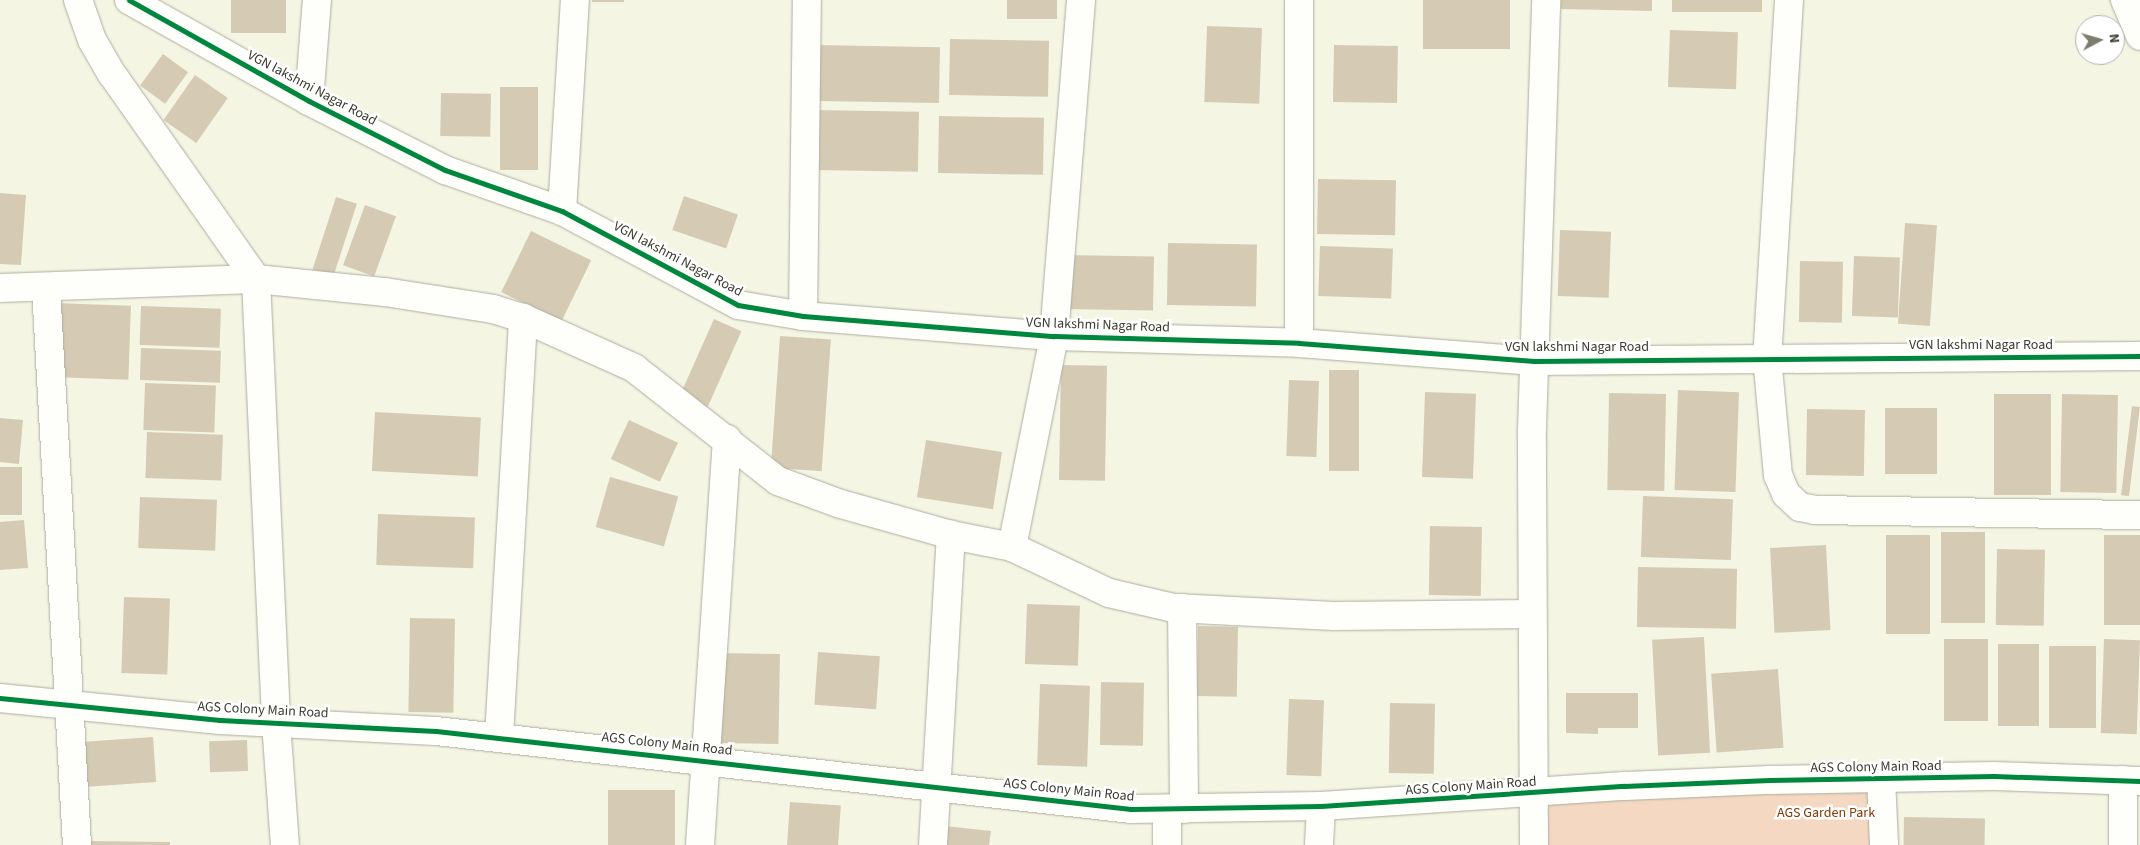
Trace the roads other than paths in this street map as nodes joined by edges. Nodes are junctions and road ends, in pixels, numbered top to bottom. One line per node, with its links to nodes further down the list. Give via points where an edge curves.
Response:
1 (78, 0): 14 (street, via 92,40 112,74)
2 (129, 0): 12 (street, VGN lakshmi Nagar Road)
3 (317, 0): 12 (street)
4 (575, 0): 13 (street)
5 (807, 0): 17 (street)
6 (1081, 0): 19 (street)
7 (1299, 0): 20 (street)
8 (1546, 0): 23 (street)
9 (1788, 0): 22 (street)
10 (2125, 0): 11 (street)
11 (2140, 36)
12 (309, 101): 13 (street, VGN lakshmi Nagar Road, via 445,170)
13 (562, 211): 17 (street, VGN lakshmi Nagar Road, via 738,305)
14 (256, 279): 15 (street); 18 (street, via 385,292 493,309); 32 (street)
15 (46, 287): 16 (street); 31 (street)
16 (0, 288)
17 (803, 316): 19 (street, VGN lakshmi Nagar Road)
18 (523, 318): 24 (street, via 634,368); 33 (street)
19 (1054, 336): 20 (street, VGN lakshmi Nagar Road); 27 (street)
20 (1300, 343): 23 (street, VGN lakshmi Nagar Road)
21 (2140, 356): 22 (street, VGN lakshmi Nagar Road)
22 (1767, 357): 23 (street, VGN lakshmi Nagar Road); 25 (street, via 1778,475 1786,494 1800,507 1815,510)
23 (1534, 361): 29 (street)
24 (727, 439): 26 (street, via 778,480 841,504); 34 (street)
25 (2140, 516)
26 (951, 535): 27 (street); 37 (street)
27 (1012, 547): 28 (street, via 1109,594)
28 (1182, 608): 29 (street, via 1334,616); 40 (street)
29 (1532, 614): 38 (street)
30 (0, 698): 31 (street, AGS Colony Main Road)
31 (68, 706): 32 (street, AGS Colony Main Road); 41 (street)
32 (276, 723): 33 (street, AGS Colony Main Road); 42 (street)
33 (499, 737): 34 (street, AGS Colony Main Road)
34 (705, 760): 37 (street, AGS Colony Main Road); 43 (street)
35 (1881, 778): 36 (street, AGS Colony Main Road, via 1994,776); 38 (street, AGS Colony Main Road, via 1673,784); 48 (street)
36 (2132, 781): 49 (street)
37 (934, 785): 40 (street, AGS Colony Main Road, via 1131,810); 44 (street)
38 (1533, 793): 39 (street, AGS Colony Main Road); 47 (street)
39 (1321, 806): 40 (street, AGS Colony Main Road); 46 (street)
40 (1176, 809): 45 (street)
41 (76, 845)
42 (285, 845)
43 (700, 845)
44 (933, 845)
45 (1167, 845)
46 (1320, 845)
47 (1534, 845)
48 (1884, 845)
49 (2123, 845)

